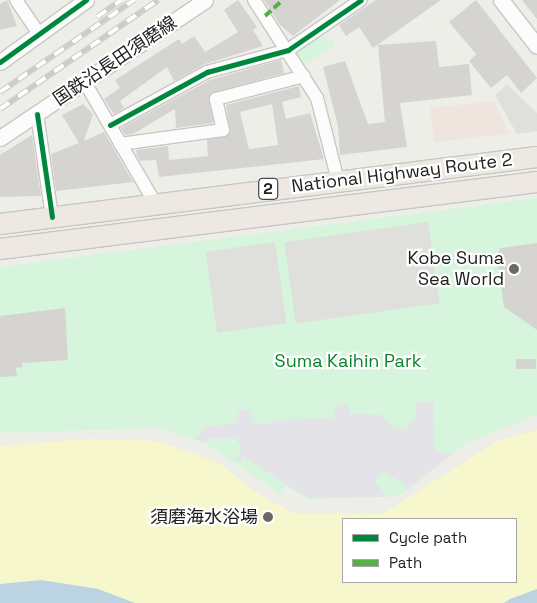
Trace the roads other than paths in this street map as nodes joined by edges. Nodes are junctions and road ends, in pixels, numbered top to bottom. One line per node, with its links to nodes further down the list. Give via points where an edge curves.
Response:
1 (16, 0): 7 (street)
2 (86, 0): 7 (street)
3 (205, 0): 12 (street, 国鉄沿長田須磨線)
4 (254, 0): 9 (street)
5 (362, 0): 9 (street)
6 (501, 0): 8 (street)
7 (39, 34): 10 (street)
8 (537, 46)
9 (288, 50): 11 (street); 14 (street, via 207,72)
10 (0, 62)
11 (304, 76): 16 (street, via 216,99 223,130); 18 (street, via 317,98)
12 (84, 81): 13 (street, 国鉄沿長田須磨線); 14 (street)
13 (37, 114): 15 (street, 国鉄沿長田須磨線); 21 (street)
14 (110, 125): 16 (street)
15 (0, 138)
16 (120, 144): 20 (street)
17 (537, 157): 18 (highway, National Highway Route 2 / 2)
18 (338, 181): 20 (highway, National Highway Route 2 / 2)
19 (537, 182): 23 (highway, National Highway Route 2 / 2)
20 (155, 203): 21 (highway, National Highway Route 2 / 2)
21 (52, 217): 22 (highway, National Highway Route 2 / 2)
22 (0, 224)
23 (0, 249)

